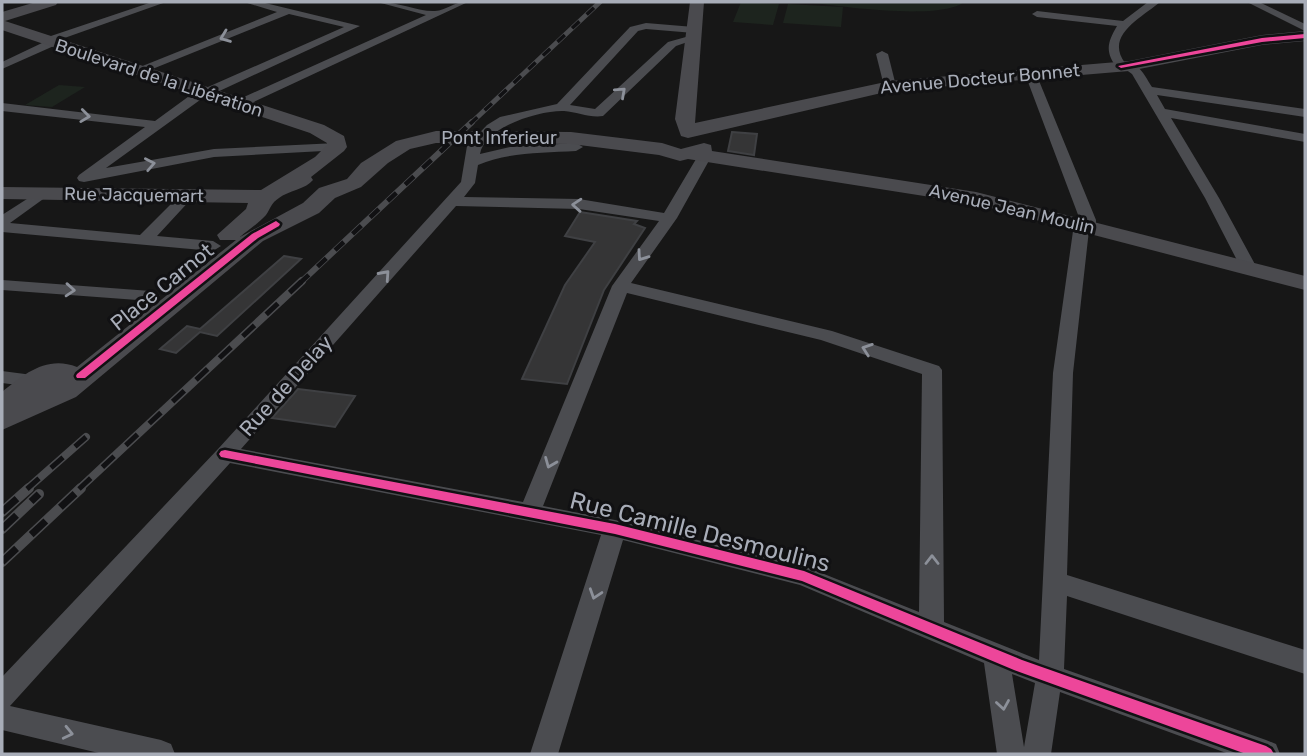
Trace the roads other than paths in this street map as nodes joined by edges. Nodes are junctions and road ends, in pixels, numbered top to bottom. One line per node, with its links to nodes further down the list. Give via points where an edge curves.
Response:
1 (161, 2): 17 (street)
2 (248, 2): 8 (street)
3 (382, 2): 9 (street)
4 (463, 2): 9 (street)
5 (696, 2): 14 (main road)
6 (1155, 2): 11 (street)
7 (1252, 2): 13 (street)
8 (285, 6): 16 (street, via 355,26); 24 (street, one-way to 24)
9 (436, 14): 18 (street)
10 (1037, 14): 11 (street)
11 (1124, 24): 23 (street, via 1114,42 1115,60)
12 (2, 25): 17 (main road, Boulevard de la Libération)
13 (1305, 28)
14 (693, 34): 31 (street, one-way to 14, via 598,113 672,44); 31 (street, via 646,26 634,29); 35 (main road)
15 (1305, 36): 23 (main road, Avenue Docteur Bonnet)
16 (324, 40): 18 (street); 28 (street)
17 (49, 42): 20 (street); 24 (main road, Boulevard de la Libération)
18 (360, 49): 29 (street)
19 (882, 54): 26 (street)
20 (16, 60): 21 (street); 22 (street)
21 (2, 61)
22 (2, 66)
23 (1125, 66): 25 (main road, Avenue Docteur Bonnet); 27 (street, via 1137,72)
24 (136, 71): 28 (main road, Boulevard de la Libération)
25 (1031, 74): 26 (main road, Avenue Docteur Bonnet); 50 (street, via 1088,220)
26 (890, 86): 35 (main road, Avenue Docteur Bonnet)
27 (1148, 90): 32 (street); 33 (street)
28 (205, 93): 29 (main road, Boulevard de la Libération); 34 (street)
29 (239, 104): 39 (main road, Boulevard de la Libération, via 337,140)
30 (2, 107): 34 (street, one-way to 34)
31 (561, 107): 38 (street, via 505,120 492,128 474,146)
32 (1161, 112): 36 (street); 53 (street)
33 (1305, 113)
34 (159, 125): 40 (street)
35 (690, 138): 39 (main road, Pont Inferieur, via 619,143 436,137 403,145 354,183); 48 (street); 50 (main road, Avenue Jean Moulin)
36 (1305, 138)
37 (576, 147): 38 (street, via 508,151)
38 (473, 162): 45 (street, Rue de Delay, via 468,183)
39 (326, 173): 40 (street, one-way to 39, via 214,153); 46 (main road, Place Carnot, via 286,184); 47 (main road, Place Carnot, via 310,208)
40 (84, 178): 43 (street)
41 (2, 193): 42 (main road, Rue Jacquemart)
42 (41, 194): 43 (main road, Rue Jacquemart); 49 (street)
43 (64, 194): 44 (main road, Rue Jacquemart)
44 (186, 197): 46 (main road, Rue Jacquemart); 51 (street)
45 (451, 201): 48 (street, one-way to 45, via 579,204); 61 (street, Rue de Delay, one-way to 45)
46 (261, 204): 47 (main road, via 268,217); 52 (main road, Place Carnot)
47 (290, 217): 58 (main road, Place Carnot, via 255,236)
48 (669, 218): 56 (street, one-way to 56)
49 (2, 225): 51 (street)
50 (1085, 225): 53 (main road, Avenue Jean Moulin); 64 (street, via 1063,373)
51 (145, 239): 52 (street)
52 (213, 246): 57 (main road, Place Carnot)
53 (1249, 268): 54 (main road, Avenue Jean Moulin)
54 (1305, 283)
55 (2, 285): 57 (street, one-way to 57)
56 (621, 286): 62 (street, one-way to 62); 65 (street, one-way to 56, via 932,370 826,334)
57 (151, 296): 58 (main road, Place Carnot)
58 (41, 385): 59 (main road); 60 (main road)
59 (2, 408)
60 (2, 420)
61 (225, 454): 62 (street, Rue Camille Desmoulins); 69 (street, Rue de Delay)
62 (530, 512): 63 (street, Rue Camille Desmoulins)
63 (615, 529): 65 (street, Rue Camille Desmoulins, via 804,576); 72 (street, one-way to 72)
64 (1056, 582): 67 (street); 68 (street)
65 (932, 628): 66 (street, Rue Camille Desmoulins)
66 (996, 655): 68 (street, Rue Camille Desmoulins); 73 (street, one-way to 73)
67 (1305, 662)
68 (1049, 676): 74 (street); 75 (street, Rue Camille Desmoulins)
69 (2, 696)
70 (2, 717): 71 (street, one-way to 71)
71 (161, 754)
72 (544, 754)
73 (1011, 754)
74 (1037, 754)
75 (1266, 754)

